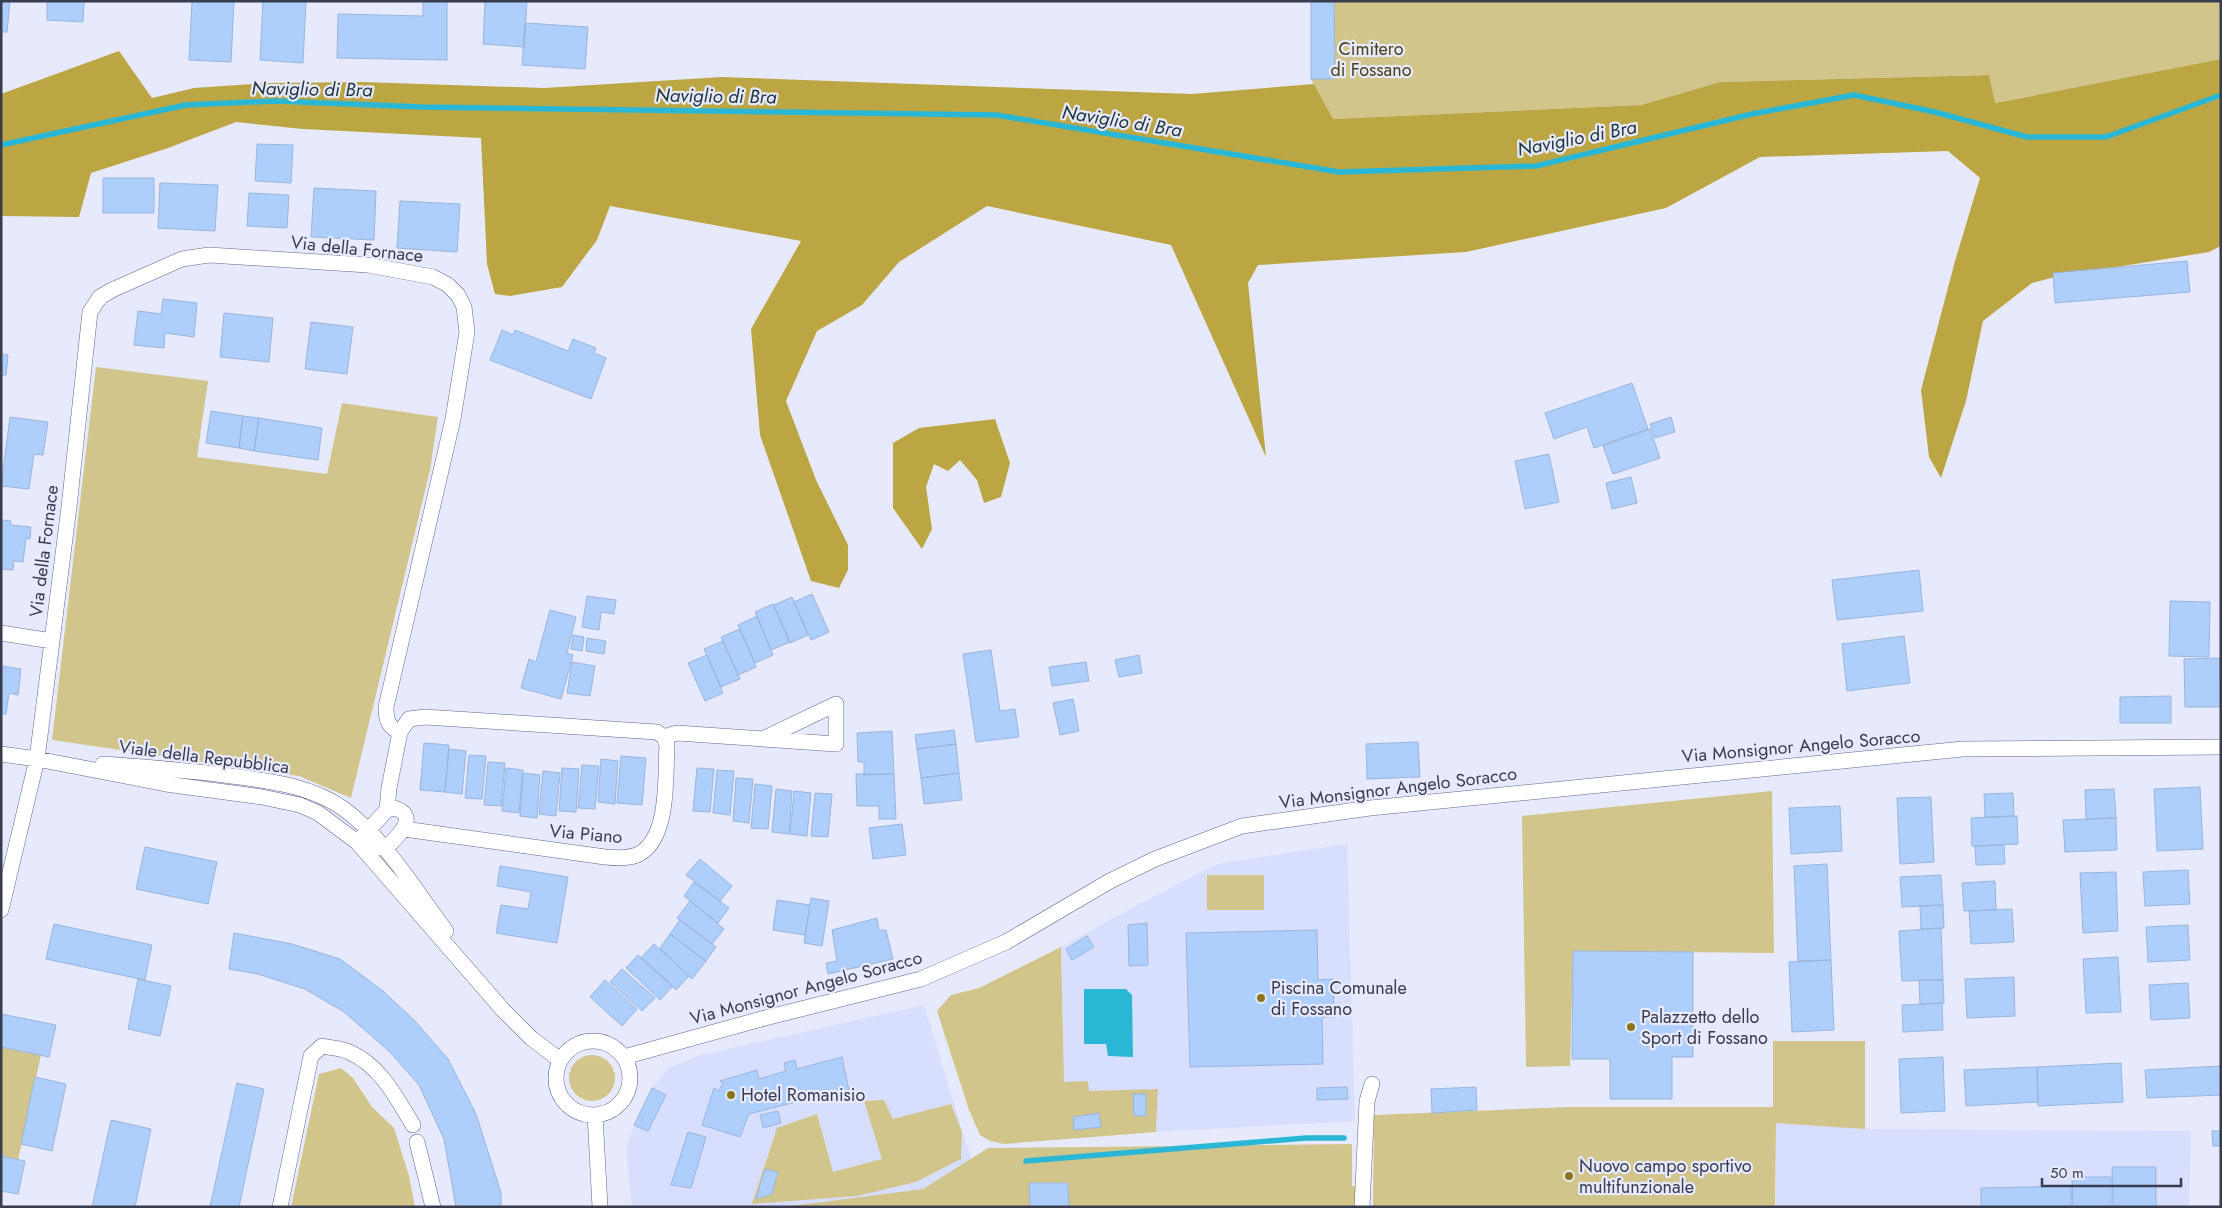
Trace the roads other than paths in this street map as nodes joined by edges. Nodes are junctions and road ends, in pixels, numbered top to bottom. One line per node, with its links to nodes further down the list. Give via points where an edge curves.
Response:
1 (1, 633): 2 (street, Via della Fornace)
2 (52, 641): 3 (street, Via della Fornace, via 87,328 90,312 100,297 182,259 209,255 368,266 433,277 448,285 458,296 464,307 467,332 452,419 386,707 388,723); 8 (street, Via della Fornace)
3 (400, 732): 4 (street, via 409,719 417,717 657,732); 9 (street)
4 (664, 737): 5 (street, via 677,733); 10 (street, Via Piano, via 667,745 661,821 651,845 639,854 625,858 605,857)
5 (764, 738): 5 (street, via 836,744 836,704 818,713)
6 (2221, 747): 16 (street, Via Monsignor Angelo Soracco, via 1963,750 1390,806 1242,826 1156,859 1110,881 1006,942 921,979)
7 (1, 754): 8 (street, Viale della Repubblica)
8 (37, 759): 11 (street, Viale della Repubblica, via 174,769 273,782 308,790 329,799); 12 (street, Viale della Repubblica, via 300,805 318,813); 14 (street, Via della Fornace)
9 (388, 810): 10 (street, via 400,810 406,822); 11 (street)
10 (404, 830): 13 (street)
11 (367, 831): 12 (street); 13 (street, Viale della Repubblica)
12 (357, 842): 13 (street); 15 (street, Viale della Repubblica)
13 (385, 849): 15 (street, Viale della Repubblica)
14 (1, 910)
15 (503, 1010): 17 (street, Viale della Repubblica, via 531,1038)
16 (624, 1057): 17 (street, via 613,1046 599,1041 584,1042 570,1048); 19 (street, via 630,1072 626,1094 610,1111)
17 (560, 1060): 19 (street, via 556,1075 558,1090 566,1104 579,1112)
18 (1372, 1084): 25 (street, via 1367,1101)
19 (594, 1115): 24 (street)
20 (413, 1125): 22 (street, via 394,1093 364,1060 347,1050 322,1046 311,1056)
21 (417, 1142): 23 (street)
22 (280, 1207)
23 (433, 1207)
24 (600, 1207)
25 (1362, 1207)

